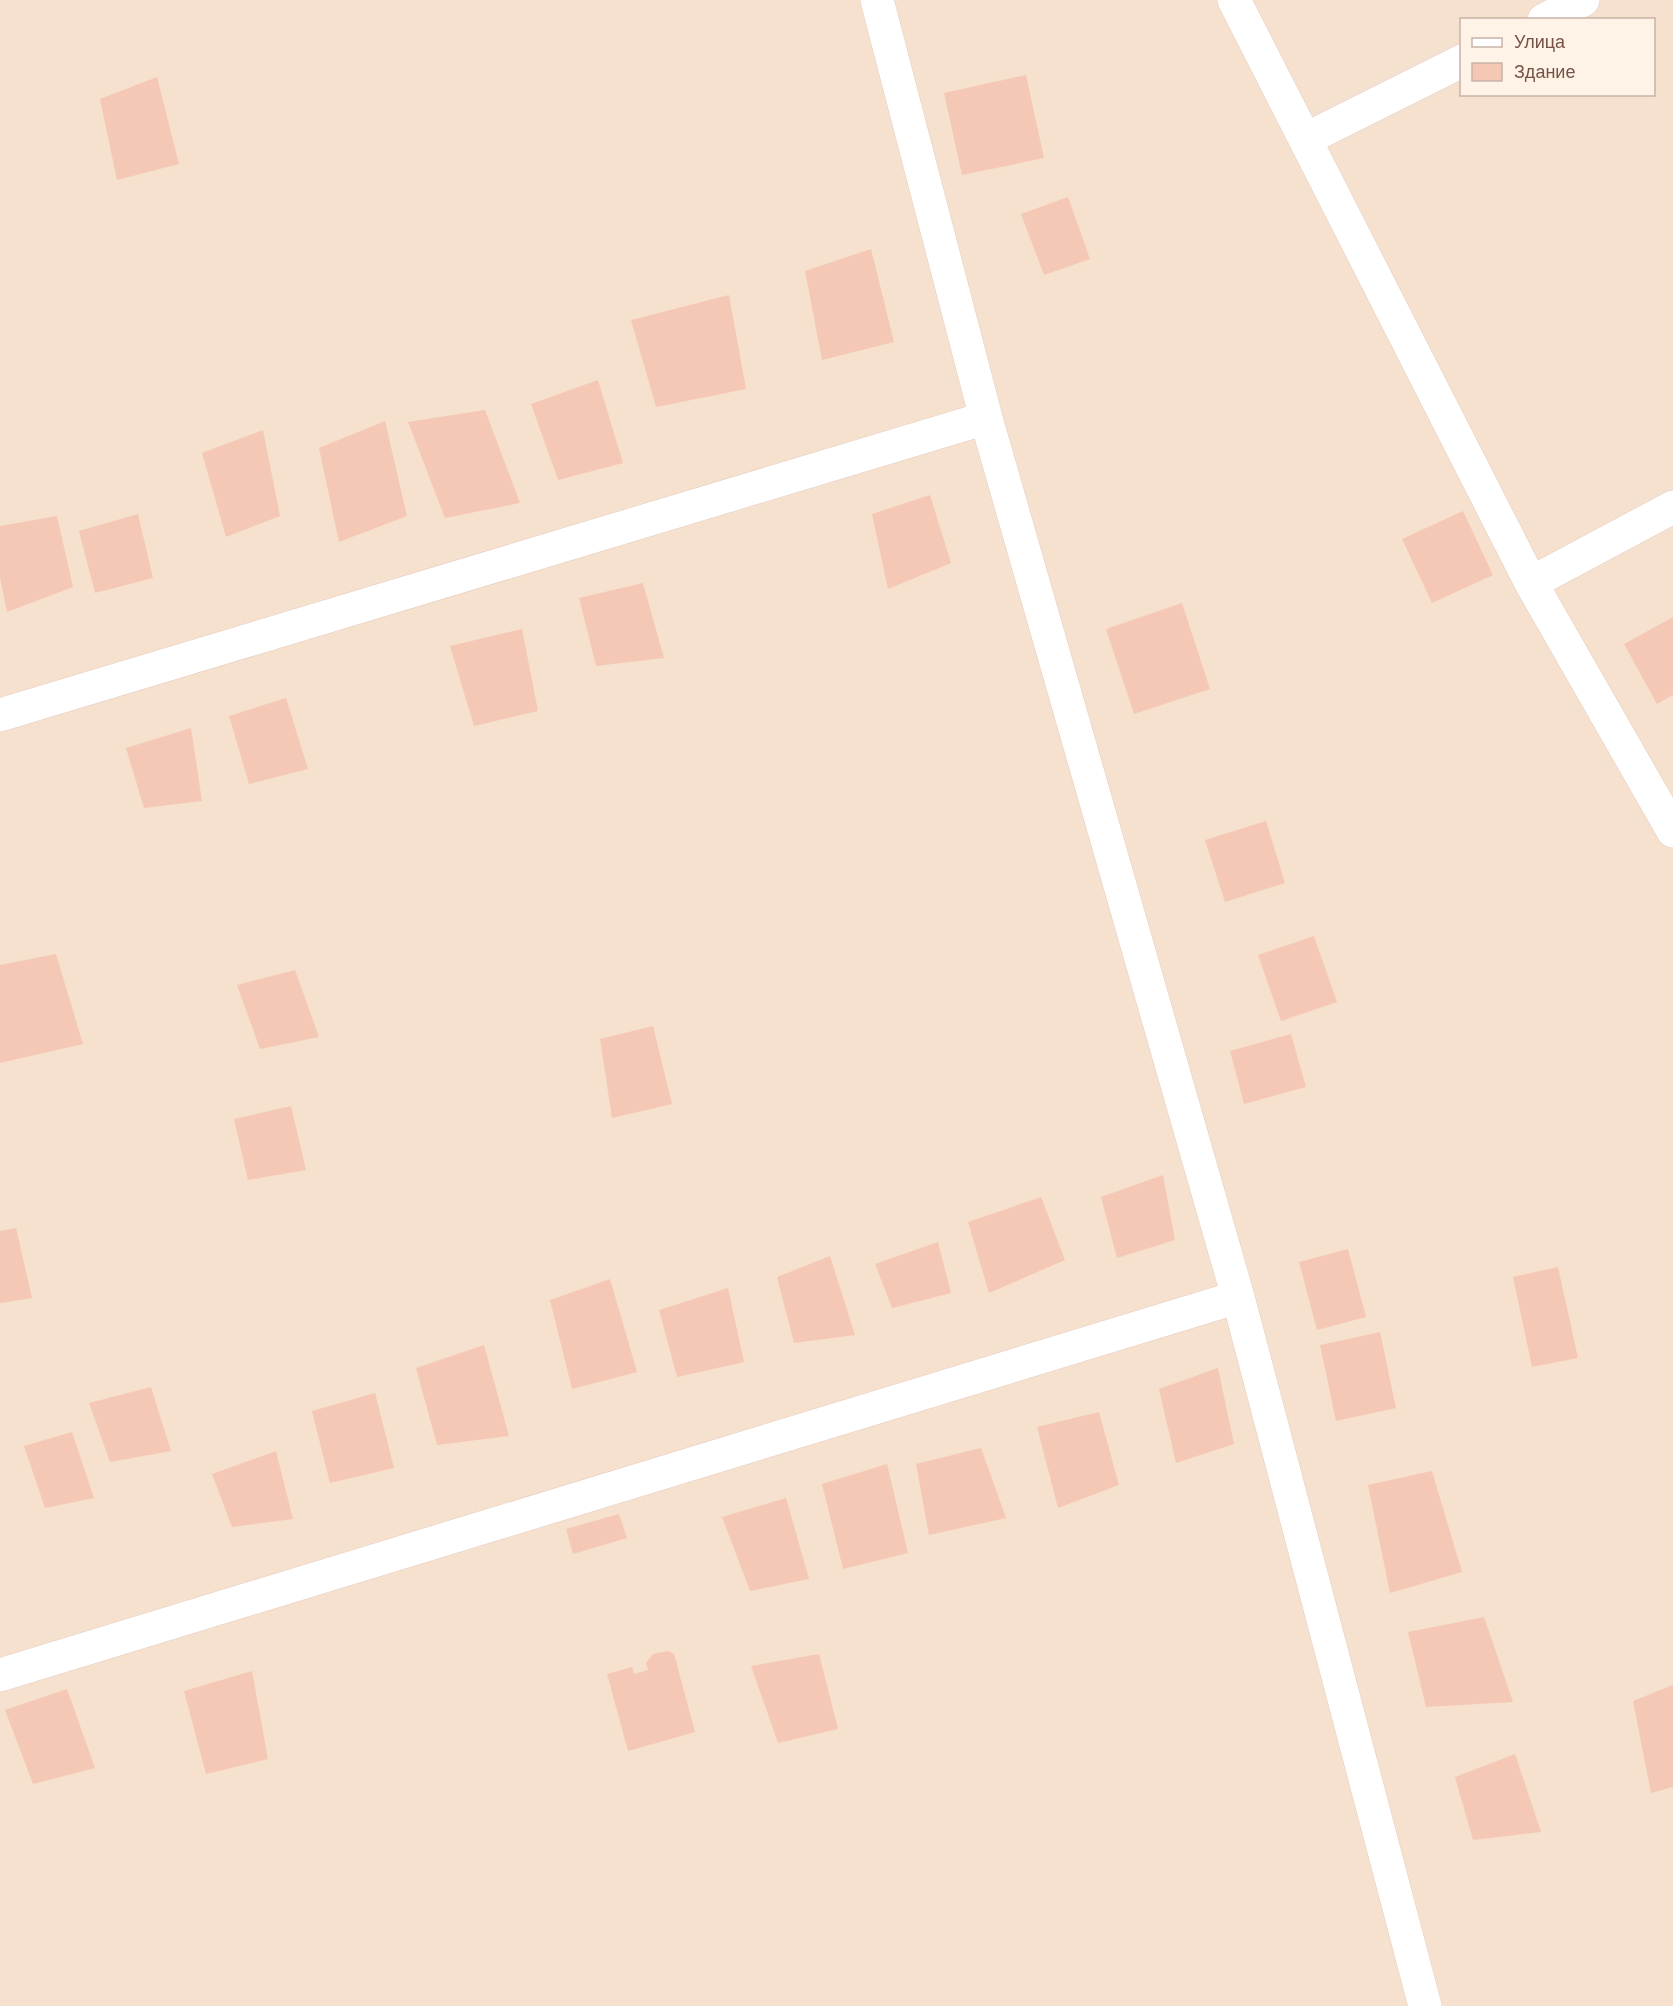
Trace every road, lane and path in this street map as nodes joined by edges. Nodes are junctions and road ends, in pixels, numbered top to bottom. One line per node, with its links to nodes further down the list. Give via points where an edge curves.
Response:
1 (877, 0): 7 (street)
2 (1234, 0): 6 (street)
3 (1583, 0): 4 (street)
4 (1548, 18)
5 (1460, 62): 6 (street)
6 (1306, 139): 9 (street)
7 (986, 418): 10 (street); 12 (street)
8 (1673, 507): 9 (street)
9 (1531, 583): 11 (street)
10 (0, 715)
11 (1673, 831)
12 (1238, 1297): 13 (street); 14 (street)
13 (0, 1675)
14 (1425, 2006)

